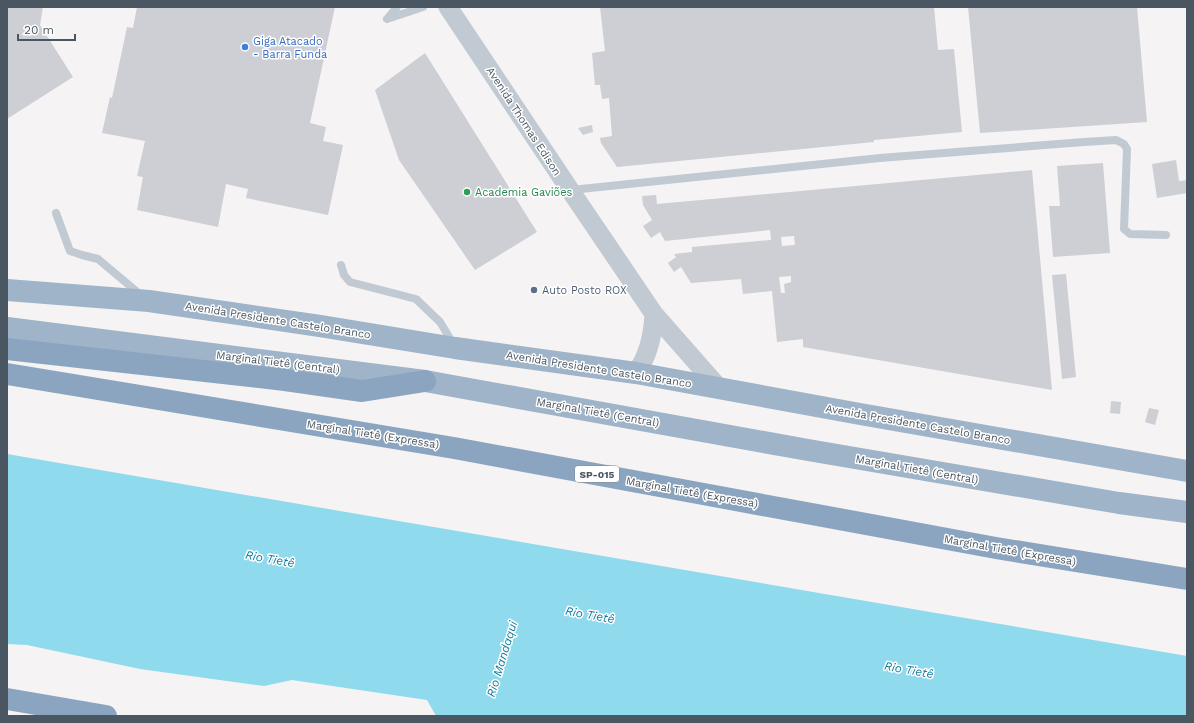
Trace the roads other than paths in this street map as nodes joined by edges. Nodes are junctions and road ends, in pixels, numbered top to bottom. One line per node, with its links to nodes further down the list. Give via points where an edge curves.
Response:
1 (397, 7): 2 (lane, via 387,20)
2 (423, 7)
3 (448, 7): 4 (street, Avenida Thomas Edison)
4 (570, 190): 6 (lane, via 880,158 1116,140 1124,144 1127,150 1124,229 1130,234); 10 (street, Avenida Thomas Edison)
5 (56, 213): 9 (lane, via 70,251 98,259)
6 (1166, 234)
7 (341, 265): 12 (lane, via 344,275 350,282 416,299 440,322)
8 (7, 290): 9 (highway, Avenida Presidente Castelo Branco)
9 (149, 301): 12 (highway, Avenida Presidente Castelo Branco)
10 (654, 314): 14 (street, via 650,346); 17 (street, Avenida Thomas Edison)
11 (7, 328): 16 (highway, Marginal Tietê (Central))
12 (455, 348): 14 (highway, Avenida Presidente Castelo Branco)
13 (7, 349): 16 (highway, via 278,379 362,391)
14 (636, 373): 17 (highway, Avenida Presidente Castelo Branco)
15 (7, 374): 20 (highway, Marginal Tietê (Expressa) / SP-015, via 454,448 996,548)
16 (425, 381): 19 (highway, Marginal Tietê (Central), via 823,453)
17 (719, 388): 18 (highway, Avenida Presidente Castelo Branco)
18 (1187, 472)
19 (1187, 512)
20 (1187, 579)
21 (7, 699): 22 (highway)
22 (106, 716)

